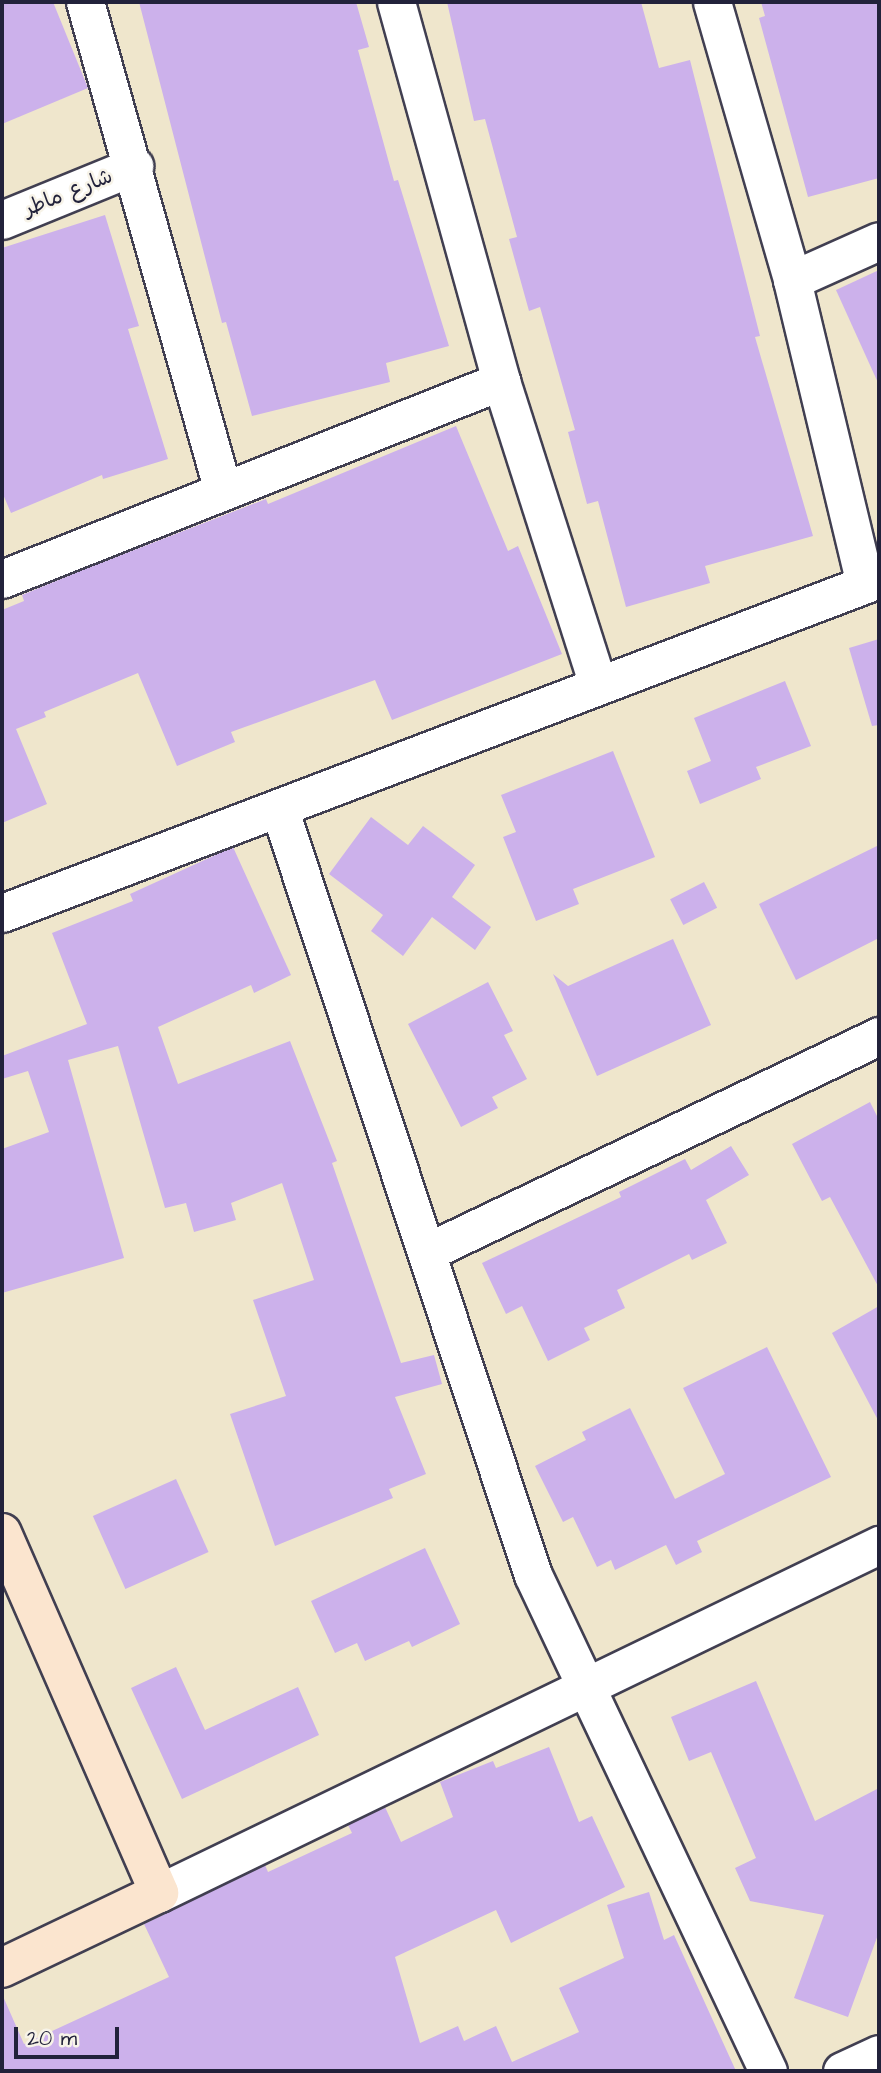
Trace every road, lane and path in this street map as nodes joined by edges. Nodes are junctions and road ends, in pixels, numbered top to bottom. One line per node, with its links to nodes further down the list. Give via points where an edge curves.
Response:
1 (85, 2): 4 (street)
2 (396, 2): 8 (street)
3 (712, 2): 7 (street)
4 (134, 166): 5 (street, شارع ماطر); 9 (street)
5 (2, 220)
6 (879, 241): 7 (street)
7 (792, 280): 11 (street)
8 (501, 381): 9 (street); 12 (street)
9 (223, 491): 10 (street)
10 (2, 579)
11 (872, 581): 12 (street)
12 (598, 685): 13 (street)
13 (279, 808): 14 (street); 16 (street)
14 (2, 913)
15 (879, 1036): 16 (street)
16 (427, 1252): 19 (street, via 533,1575)
17 (2, 1533): 20 (main road)
18 (879, 1545): 19 (street)
19 (584, 1688): 20 (street); 23 (street)
20 (159, 1893): 21 (main road)
21 (2, 1968)
22 (879, 2054): 24 (street)
23 (768, 2071)
24 (842, 2071)

